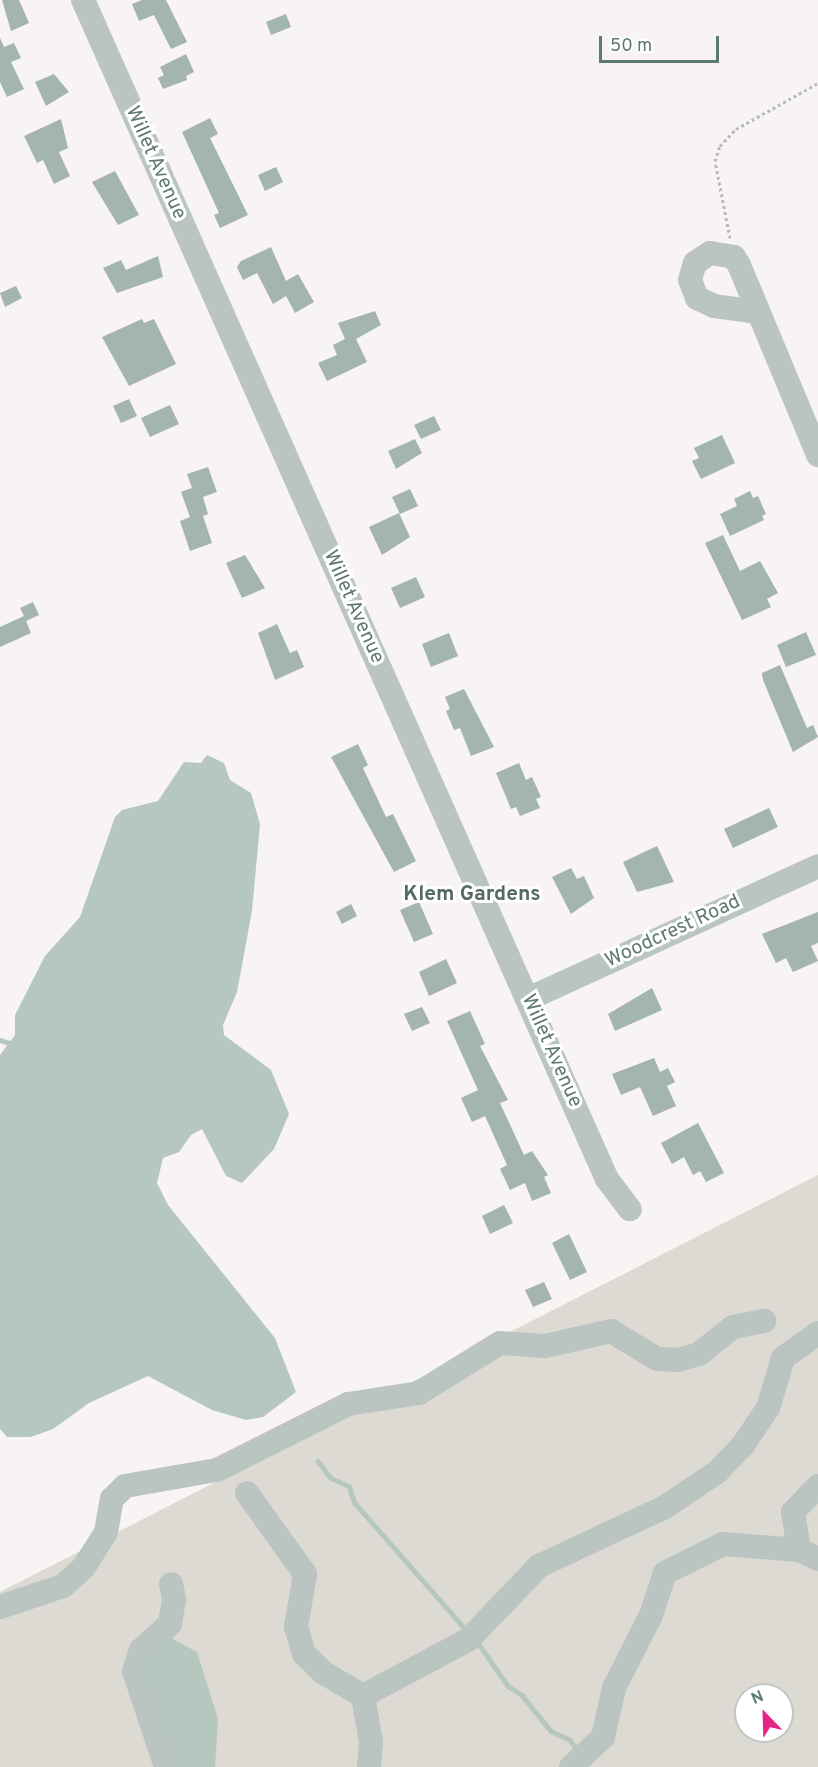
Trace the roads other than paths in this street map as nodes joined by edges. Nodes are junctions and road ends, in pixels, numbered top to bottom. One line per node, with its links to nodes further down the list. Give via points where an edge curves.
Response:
1 (83, 0): 5 (street, Willet Avenue)
2 (758, 312): 3 (street)
3 (818, 455)
4 (818, 866): 5 (street, Woodcrest Road)
5 (528, 999): 6 (street, Willet Avenue, via 607,1179)
6 (630, 1209)
7 (764, 1321): 13 (street, via 733,1327 699,1354 678,1360 657,1359 611,1331 545,1346 500,1343 419,1394 348,1404 217,1470 125,1486 112,1499 106,1532 84,1567 63,1586)
8 (818, 1333): 14 (street, via 783,1358 768,1408 743,1445 717,1472 664,1507 539,1566 475,1634)
9 (818, 1486): 11 (street, via 793,1512)
10 (247, 1493): 14 (street, via 305,1574 296,1628 304,1654 324,1673)
11 (808, 1555): 15 (street, via 723,1544 664,1573 651,1615 614,1688 603,1737)
12 (171, 1584): 16 (street, via 174,1599 170,1624 141,1650 134,1671)
13 (0, 1607)
14 (363, 1696): 17 (street, via 371,1742)
15 (580, 1759)
16 (166, 1767)
17 (369, 1767)

